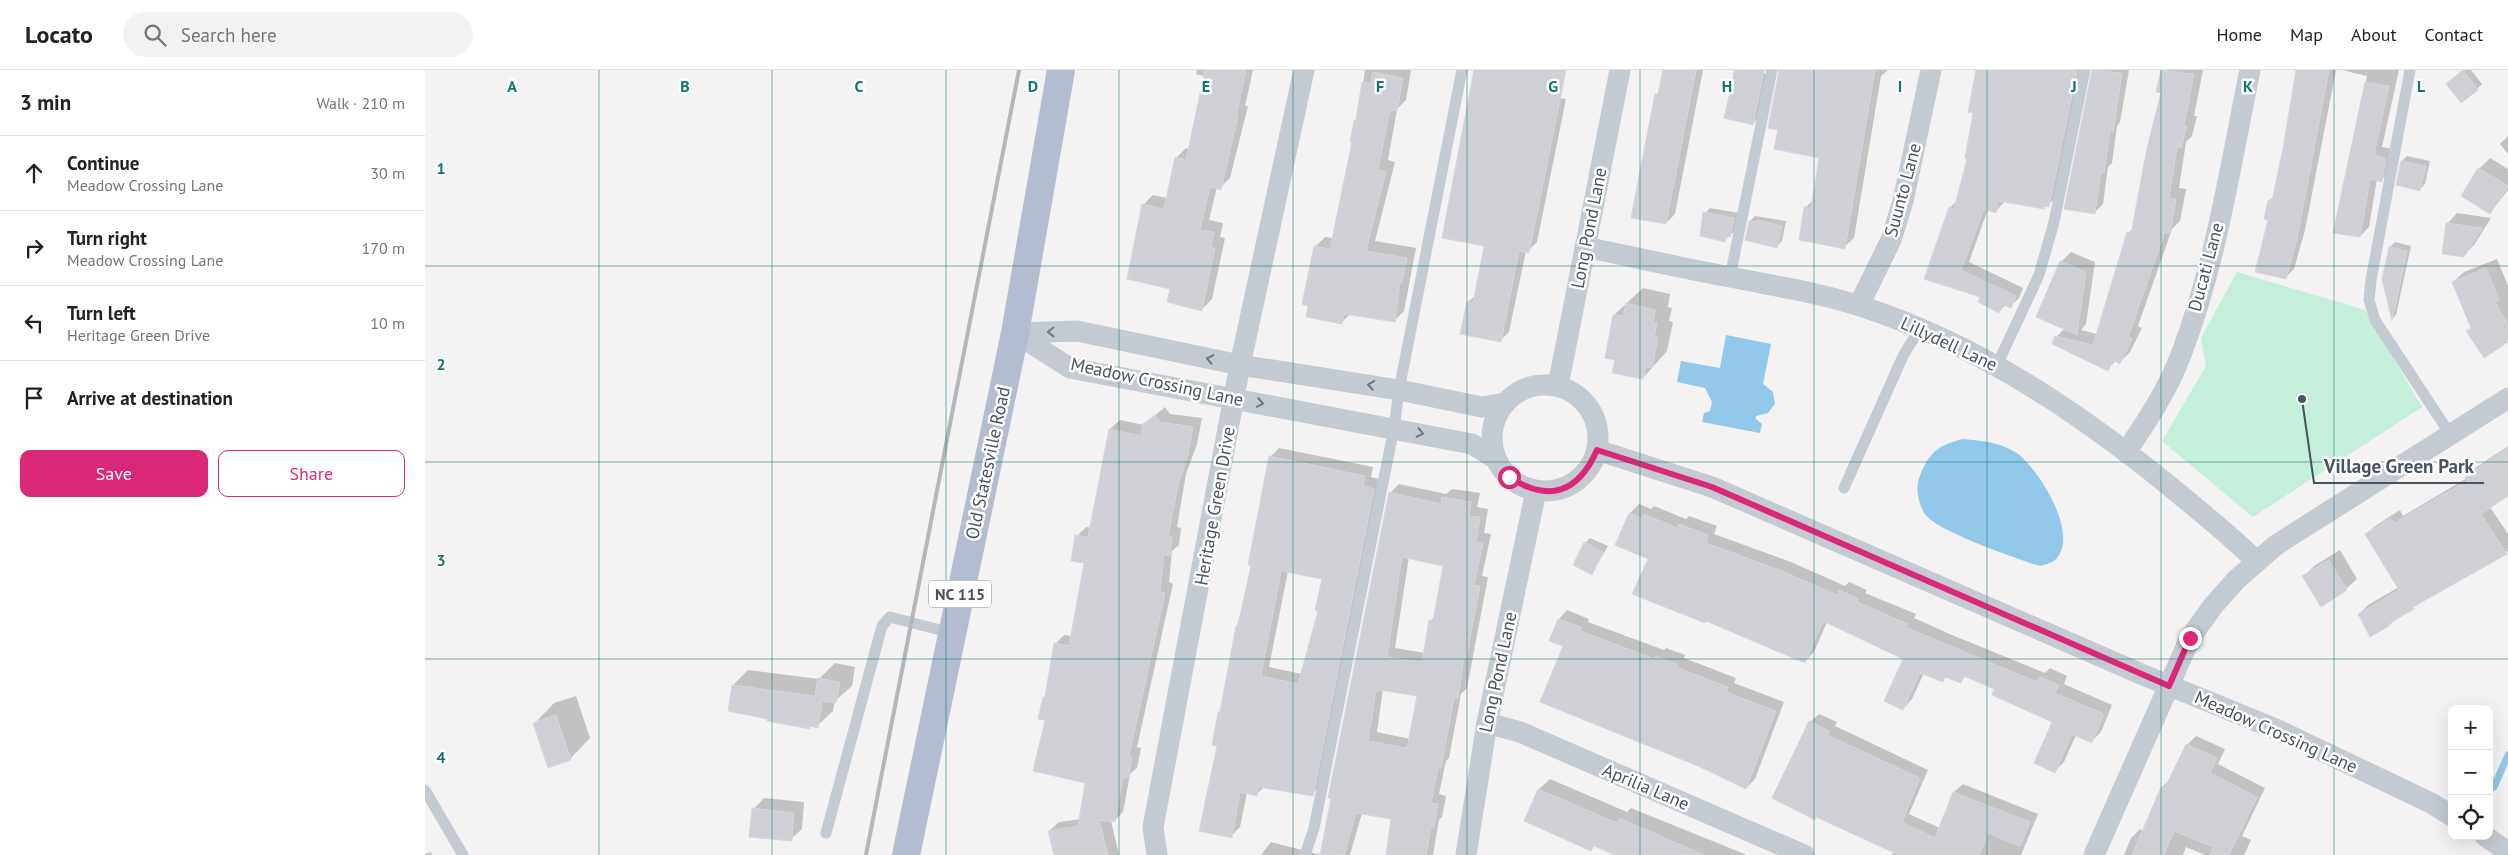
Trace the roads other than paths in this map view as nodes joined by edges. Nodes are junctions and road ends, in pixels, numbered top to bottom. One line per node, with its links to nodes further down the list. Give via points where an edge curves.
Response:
1 (1061, 70): 14 (main road, Old Statesville Road / NC 115)
2 (1304, 70): 15 (street, Heritage Green Drive)
3 (1461, 70): 18 (lane)
4 (1620, 70): 10 (street, Long Pond Lane)
5 (1772, 70): 11 (lane)
6 (1931, 70): 12 (street, Suunto Lane, via 1903,201 1891,240)
7 (2085, 70): 16 (lane, via 2054,222 2039,275)
8 (2250, 70): 25 (street, Ducati Lane, via 2214,243 2182,353 2163,393)
9 (2411, 70): 23 (lane, via 2369,300 2375,320)
10 (1585, 247): 11 (street, Lillydell Lane); 17 (street, Long Pond Lane)
11 (1730, 277): 12 (street, Lillydell Lane, via 1813,292)
12 (1859, 306): 13 (street, Lillydell Lane)
13 (1920, 328): 16 (street, Lillydell Lane); 27 (lane, via 1903,356)
14 (1015, 333): 15 (street, Meadow Crossing Lane, one-way to 14, via 1077,331); 20 (street, Meadow Crossing Lane, via 1070,368); 30 (main road, Old Statesville Road / NC 115)
15 (1240, 365): 18 (street, Meadow Crossing Lane, one-way to 15); 20 (street, Heritage Green Drive)
16 (1997, 365): 25 (street, Lillydell Lane, via 2060,404)
17 (1558, 386): 21 (street, Meadow Crossing Lane, via 1538,385 1520,391); 24 (street, via 1577,395 1591,410 1598,429)
18 (1399, 390): 21 (street, Meadow Crossing Lane, via 1482,407); 22 (lane)
19 (2508, 398): 23 (street)
20 (1234, 399): 22 (street, Meadow Crossing Lane, one-way to 22); 40 (street, Heritage Green Drive, via 1153,827)
21 (1505, 403): 26 (street, via 1495,420 1492,439)
22 (1394, 428): 26 (street, Meadow Crossing Lane, one-way to 26, via 1471,444); 41 (lane, via 1314,828)
23 (2450, 434): 29 (street, via 2316,518)
24 (1597, 450): 28 (street, via 1588,470 1571,485 1550,492); 31 (street, Meadow Crossing Lane, via 1712,487)
25 (2126, 452): 29 (street, Lillydell Lane)
26 (1496, 459): 28 (street, Meadow Crossing Lane, via 1509,477)
27 (1844, 488)
28 (1536, 491): 32 (street, Long Pond Lane)
29 (2256, 561): 31 (street, via 2213,606 2190,638)
30 (952, 633): 35 (lane, via 890,617 882,626); 39 (main road, Old Statesville Road / NC 115)
31 (2169, 686): 34 (street, Meadow Crossing Lane, via 2278,730); 44 (street)
32 (1487, 723): 42 (street, Long Pond Lane); 43 (street, Aprilia Lane, via 1520,732)
33 (425, 790): 38 (lane)
34 (2448, 814)
35 (827, 833)
36 (2491, 840): 37 (street)
37 (2508, 852)
38 (463, 855)
39 (906, 855)
40 (1157, 855)
41 (1305, 855)
42 (1465, 855)
43 (1804, 855)
44 (2094, 855)

